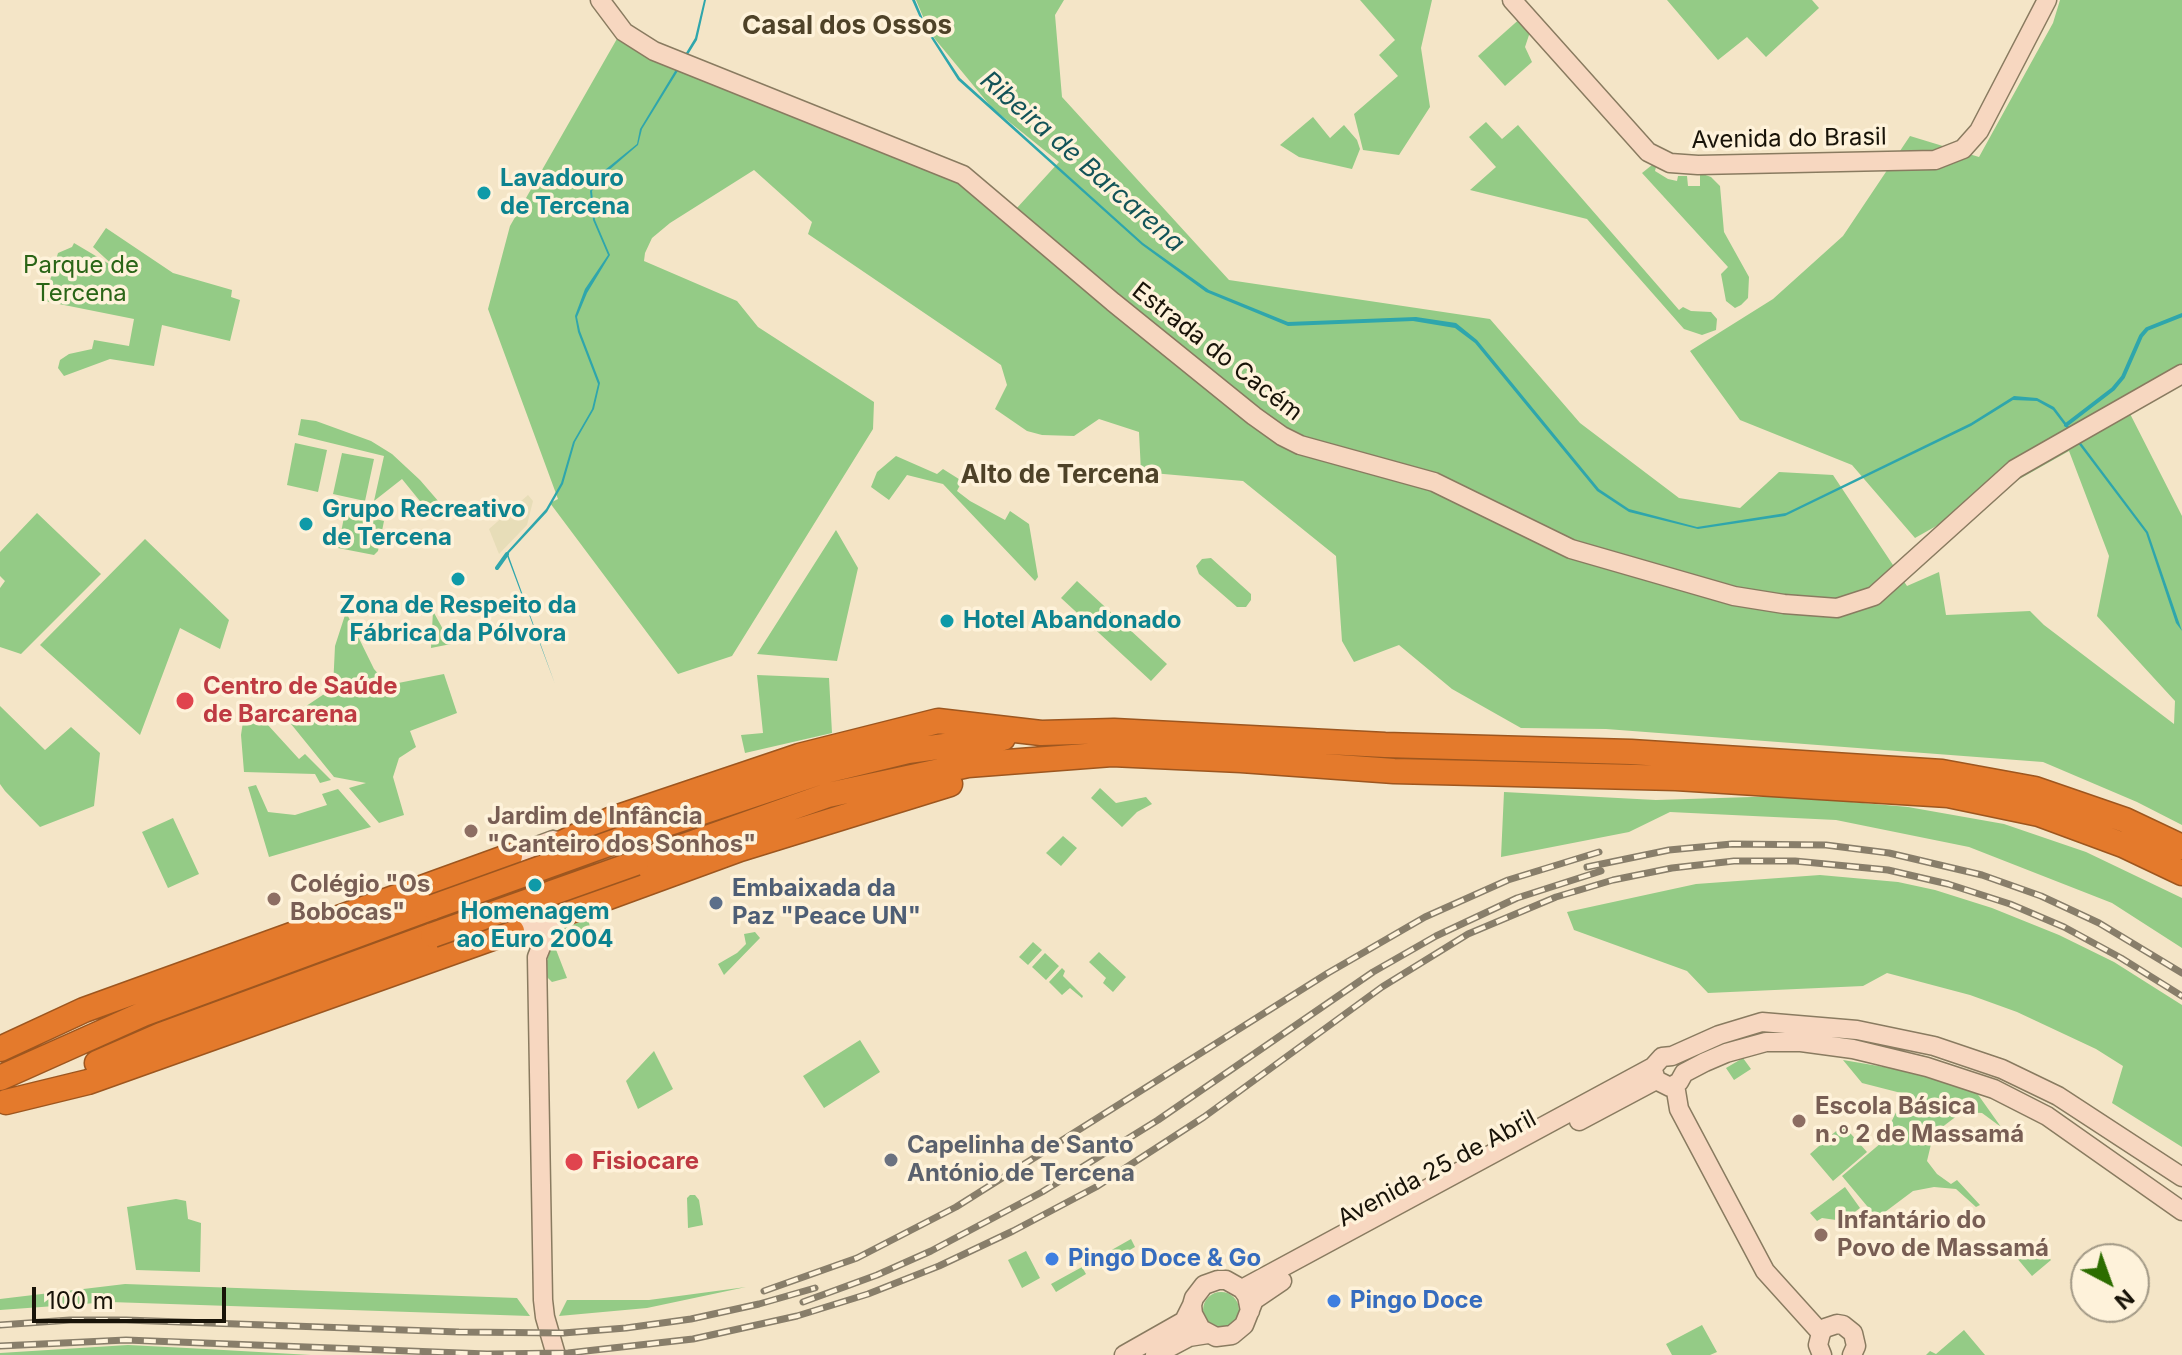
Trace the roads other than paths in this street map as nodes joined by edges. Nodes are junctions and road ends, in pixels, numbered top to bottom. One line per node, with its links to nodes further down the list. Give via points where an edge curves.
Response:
1 (600, 0): 4 (street, Estrada do Cacém, via 624,32 654,51 963,175 1254,416 1300,445 1416,474 1563,546 1734,596 1837,608 1874,596 2015,469)
2 (1512, 0): 3 (street, Avenida do Brasil, via 1648,152 1670,163 1698,165 1935,160 1963,149 1979,131)
3 (2047, 0)
4 (2182, 374)
5 (1041, 733): 7 (highway, via 938,721 915,726 799,756 612,819); 8 (highway, via 1114,731 1631,752 1942,772 2035,789 2125,820); 17 (highway, bridge, via 908,751 821,772 143,1014)
6 (1045, 757): 10 (highway, via 1112,754 1948,795 2039,814); 11 (highway, via 740,849); 19 (highway, bridge, via 968,765 828,795 161,1035)
7 (564, 842): 9 (street, via 553,840); 11 (street, via 587,873 580,899)
8 (2182, 847)
9 (510, 856): 12 (street, via 492,869 485,893 498,922); 14 (highway, via 84,1010)
10 (2182, 873)
11 (562, 914): 12 (street); 13 (street)
12 (515, 930): 13 (street); 19 (highway, via 88,1082)
13 (537, 957): 28 (street, via 543,1300)
14 (0, 1049)
15 (1672, 1056): 16 (street, Avenida 25 de Abril, via 1658,1059); 18 (street, via 1680,1060); 20 (street, Avenida 25 de Abril, via 1762,1022 1857,1030 1934,1046 2002,1069 2058,1096)
16 (1655, 1074): 18 (street, via 1664,1086); 22 (street, Avenida 25 de Abril); 24 (street, Avenida 25 de Abril, via 1294,1274 1261,1294)
17 (0, 1078)
18 (1680, 1079): 21 (street, via 1726,1053 1766,1042 1853,1049 1927,1067 1994,1089 2047,1116); 25 (street, via 1679,1109 1765,1271)
19 (3, 1104)
20 (2182, 1177)
21 (2182, 1211)
22 (1242, 1289): 23 (street, via 1226,1280 1211,1282 1198,1291); 24 (street)
23 (1192, 1305): 26 (street, via 1196,1322); 29 (street, via 1184,1321)
24 (1250, 1311): 26 (street, via 1232,1335)
25 (1821, 1333): 27 (street, via 1831,1325 1849,1328); 31 (street)
26 (1208, 1334): 30 (street, via 1189,1337)
27 (1856, 1354)
28 (556, 1355)
29 (1124, 1355)
30 (1155, 1355)
31 (1822, 1355)

